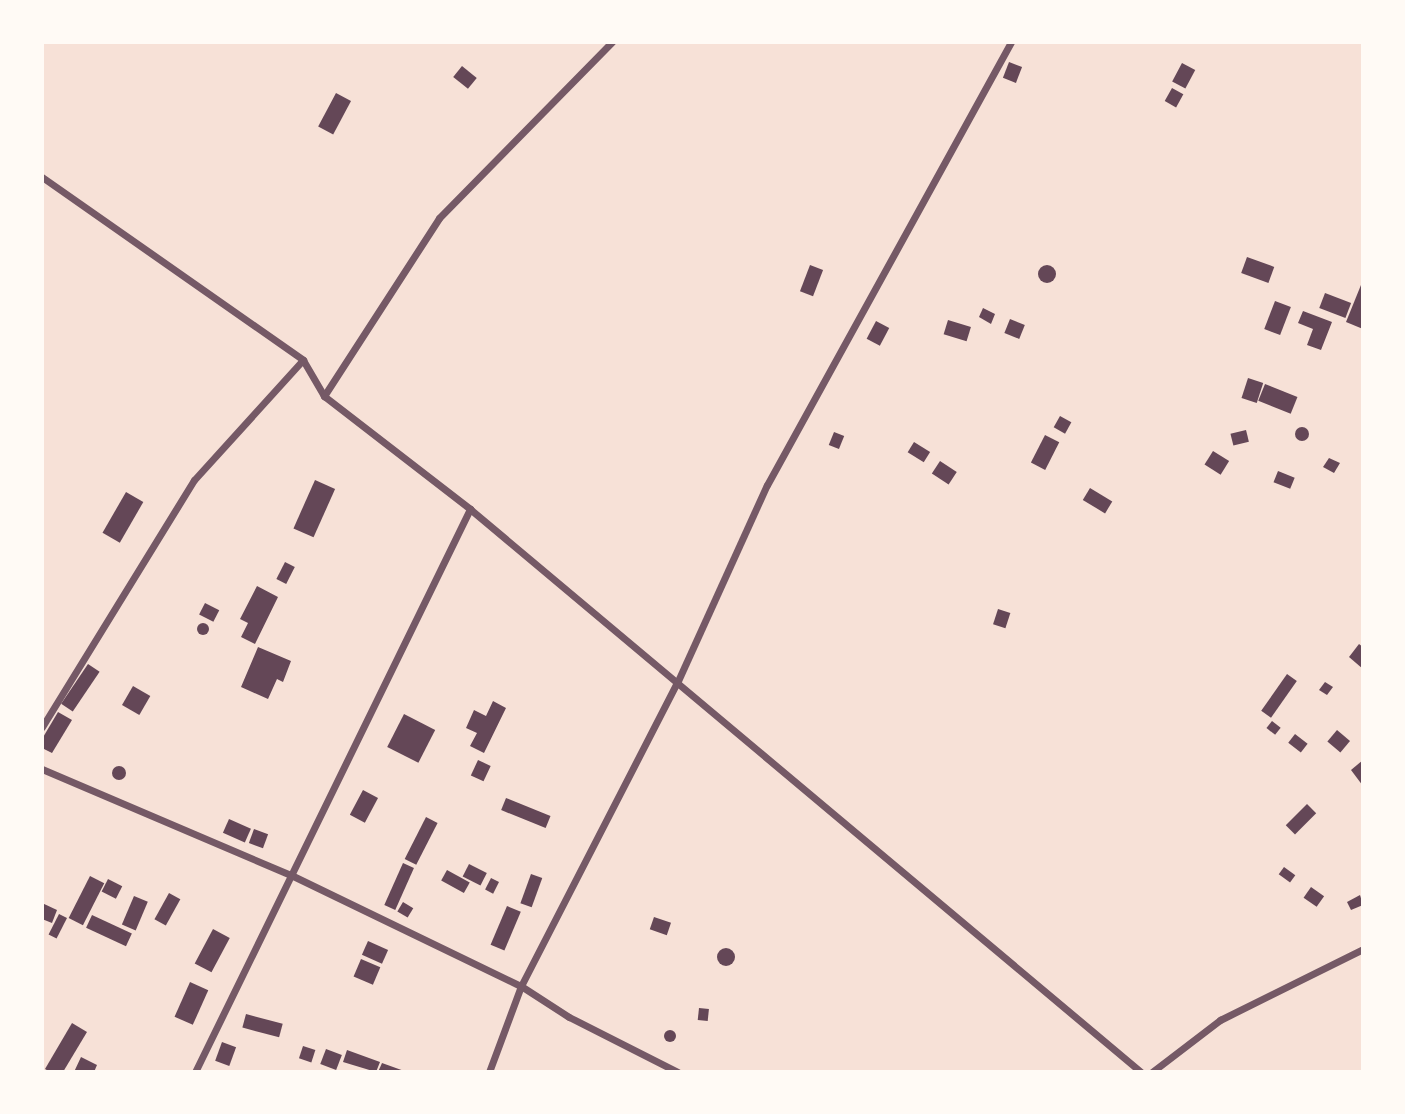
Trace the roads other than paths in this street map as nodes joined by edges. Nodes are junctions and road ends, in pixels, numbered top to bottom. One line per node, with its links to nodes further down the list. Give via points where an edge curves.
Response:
1 (612, 42): 5 (street, via 439,218)
2 (1011, 42): 7 (street, via 767,485)
3 (42, 178): 4 (street)
4 (303, 360): 5 (street); 8 (street, via 194,480)
5 (324, 396): 6 (street)
6 (470, 509): 7 (street); 10 (street)
7 (677, 683): 12 (street); 16 (street)
8 (42, 727)
9 (42, 769): 10 (street)
10 (291, 875): 12 (street); 13 (street)
11 (1363, 949): 17 (street, via 1220,1020)
12 (521, 986): 14 (street); 15 (street, via 569,1017)
13 (195, 1072)
14 (489, 1072)
15 (678, 1072)
16 (1141, 1072)
17 (1152, 1072)

